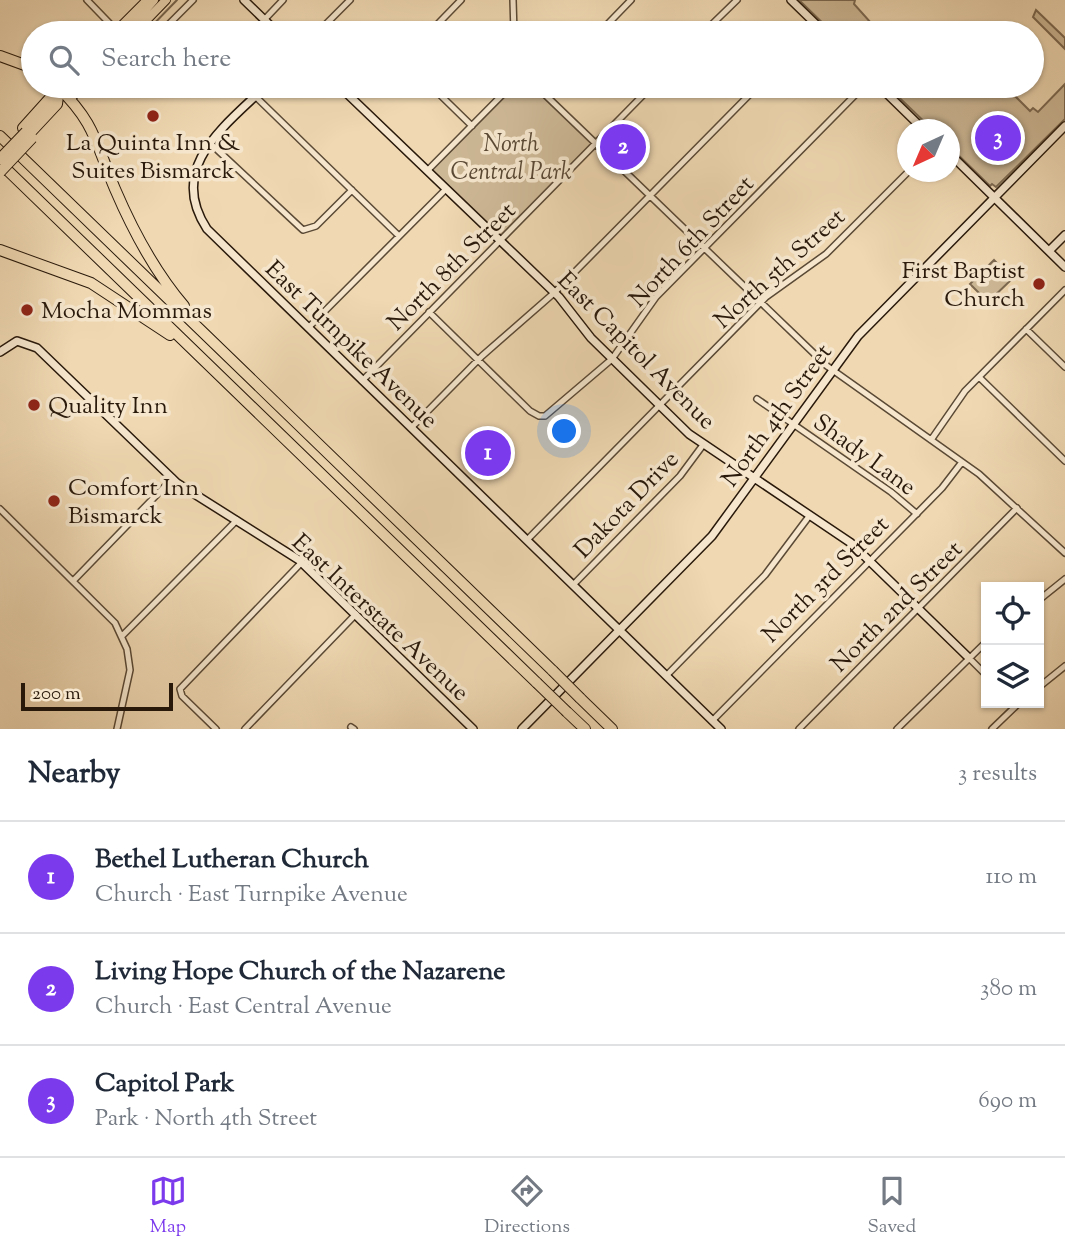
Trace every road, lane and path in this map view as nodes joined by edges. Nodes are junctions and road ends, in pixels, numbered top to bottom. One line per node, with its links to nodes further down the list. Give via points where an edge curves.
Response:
1 (87, 0): 15 (street)
2 (147, 0): 16 (main road)
3 (154, 0): 17 (main road)
4 (164, 0): 18 (main road)
5 (193, 0): 19 (street)
6 (244, 0): 14 (street)
7 (283, 0): 14 (street)
8 (350, 0): 20 (street)
9 (461, 0): 21 (street)
10 (513, 0): 22 (street)
11 (631, 0): 23 (street)
12 (737, 0): 24 (street)
13 (791, 0): 25 (street)
14 (264, 20)
15 (107, 21)
16 (129, 21)
17 (132, 21)
18 (146, 21)
19 (172, 21)
20 (329, 21)
21 (441, 21)
22 (514, 21)
23 (610, 21)
24 (716, 21)
25 (812, 21)
26 (0, 56): 27 (highway)
27 (21, 64)
28 (50, 98): 44 (highway)
29 (56, 98): 44 (highway, via 54,108)
30 (253, 98): 46 (street)
31 (257, 98): 55 (street)
32 (352, 98): 51 (street, East Capitol Avenue)
33 (443, 98): 42 (street)
34 (499, 98): 42 (street)
35 (552, 98): 47 (street)
36 (640, 98): 47 (street, North 8th Street)
37 (746, 98): 56 (street)
38 (852, 98): 61 (street, North 6th Street)
39 (891, 98): 41 (street)
40 (70, 99): 44 (highway); 81 (highway, via 92,126 127,217 159,274)
41 (913, 119)
42 (472, 126): 51 (street)
43 (1065, 126): 57 (street, North 4th Street)
44 (27, 133): 48 (highway, bridge); 49 (highway, bridge); 52 (highway, bridge)
45 (0, 136): 81 (highway)
46 (210, 142): 55 (street, via 303,230 316,226); 69 (street, East Turnpike Avenue, via 193,181 201,218)
47 (596, 143): 56 (street); 60 (street, North 8th Street)
48 (0, 151)
49 (0, 162): 80 (highway)
50 (960, 164): 57 (street)
51 (427, 171): 54 (street, East Capitol Avenue)
52 (0, 172)
53 (898, 182): 67 (street, North 5th Street, via 826,254)
54 (446, 189): 59 (street); 60 (street, East Capitol Avenue)
55 (352, 190): 59 (street)
56 (650, 195): 61 (street); 66 (street)
57 (994, 197): 63 (street); 75 (street, North 4th Street)
58 (1065, 235): 63 (street)
59 (399, 236): 69 (street)
60 (500, 241): 66 (street, East Capitol Avenue); 68 (street, North 8th Street)
61 (704, 248): 67 (street); 72 (street, North 6th Street, via 653,300)
62 (0, 250): 80 (highway, via 71,274 119,298 186,348)
63 (1049, 251): 64 (street)
64 (1065, 267)
65 (1065, 289): 70 (street)
66 (554, 293): 72 (street, East Capitol Avenue); 73 (street)
67 (761, 303): 75 (street); 79 (street, North 5th Street)
68 (429, 312): 73 (street); 77 (street, North 8th Street)
69 (308, 328): 77 (street, East Turnpike Avenue)
70 (1026, 329): 74 (street); 76 (street)
71 (0, 352): 88 (street, East Interstate Avenue, via 17,341 37,348)
72 (612, 359): 73 (street, North 6th Street, via 542,417 533,414); 79 (street, East Capitol Avenue)
73 (478, 361): 83 (street)
74 (1065, 367)
75 (831, 369): 82 (street, North 4th Street); 84 (street)
76 (979, 377): 84 (street); 86 (street)
77 (362, 381): 83 (street, East Turnpike Avenue)
78 (757, 398): 82 (street, Shady Lane)
79 (660, 405): 85 (street, East Capitol Avenue); 95 (street, North 5th Street)
80 (252, 407): 120 (highway, bridge)
81 (293, 420): 121 (highway, bridge)
82 (793, 423): 89 (street, North 4th Street); 92 (street, Shady Lane)
83 (411, 428): 95 (street, East Turnpike Avenue)
84 (931, 440): 87 (street)
85 (703, 445): 89 (street, East Capitol Avenue); 101 (street, Dakota Drive, via 680,476)
86 (1065, 461)
87 (962, 462): 90 (street); 92 (street, North 3rd Street)
88 (173, 478): 94 (street, East Interstate Avenue); 100 (street)
89 (754, 478): 93 (street, East Capitol Avenue); 105 (street, North 4th Street, via 712,536)
90 (1017, 508): 96 (street); 103 (street, North 2nd Street)
91 (0, 509): 100 (street)
92 (917, 514): 97 (street, North 3rd Street)
93 (810, 515): 97 (street, East Capitol Avenue); 111 (street, via 772,568)
94 (237, 520): 98 (street, East Interstate Avenue); 106 (street)
95 (527, 540): 101 (street, East Turnpike Avenue)
96 (1065, 553)
97 (871, 561): 103 (street, East Capitol Avenue); 114 (street, North 3rd Street)
98 (302, 562): 104 (street, East Interstate Avenue); 116 (street, via 179,690)
99 (1065, 579): 102 (street)
100 (74, 580): 106 (street, via 110,615)
101 (573, 585): 105 (street, East Turnpike Avenue)
102 (1044, 596)
103 (919, 608): 108 (street, East Capitol Avenue); 123 (street, North 2nd Street)
104 (355, 614): 117 (street); 118 (street, East Interstate Avenue)
105 (619, 631): 111 (street, East Turnpike Avenue); 119 (street, North 4th Street)
106 (122, 636): 115 (street, via 130,676)
107 (982, 645): 108 (street)
108 (968, 657): 110 (street, East Capitol Avenue); 124 (street)
109 (1065, 666): 112 (street)
110 (981, 669)
111 (666, 676): 114 (street, East Turnpike Avenue)
112 (1044, 683)
113 (1012, 708): 125 (street)
114 (712, 721): 122 (street, East Turnpike Avenue)
115 (117, 729)
116 (216, 729)
117 (245, 729)
118 (473, 729)
119 (522, 729)
120 (585, 729)
121 (612, 729)
122 (721, 729)
123 (799, 729)
124 (897, 729)
125 (992, 729)

